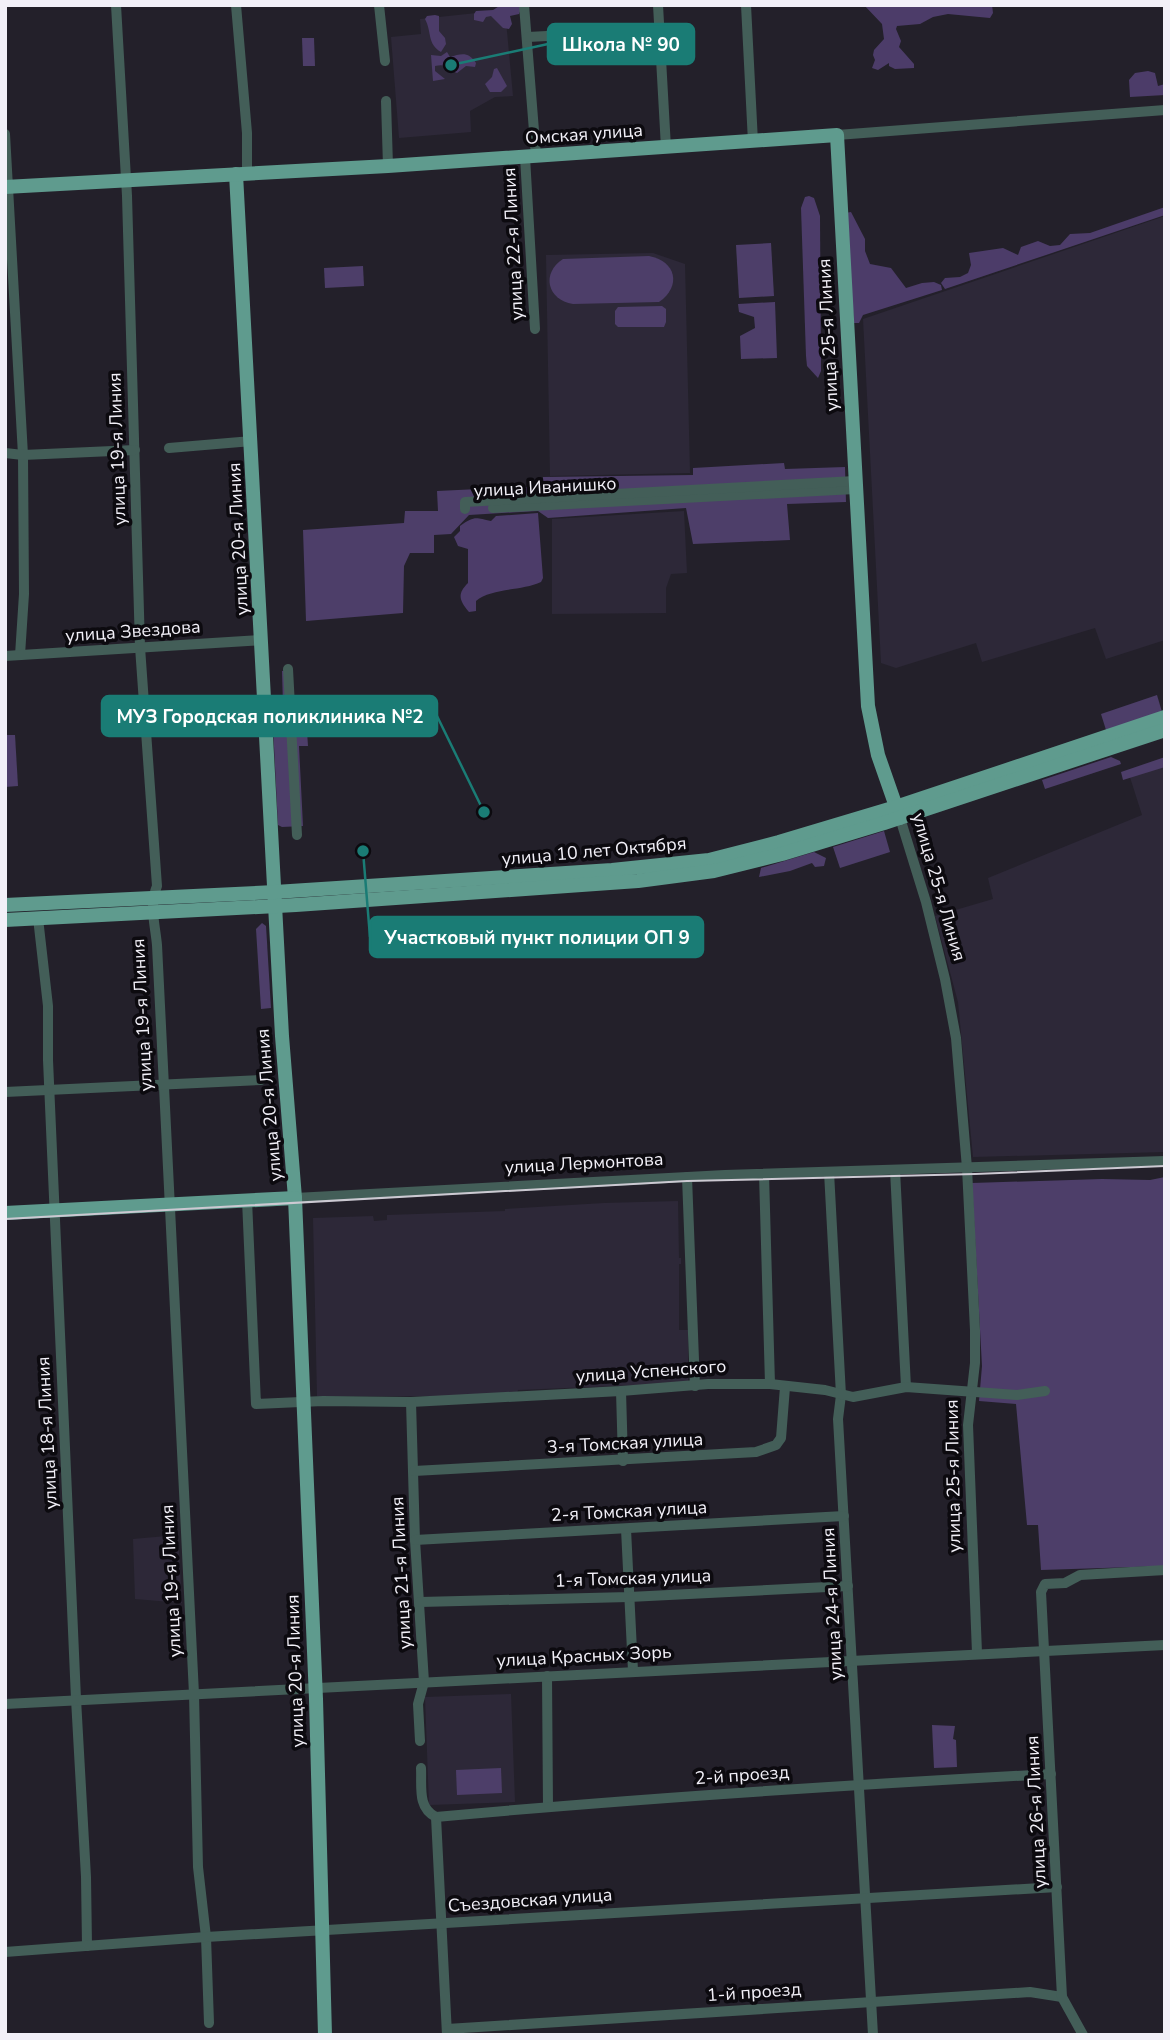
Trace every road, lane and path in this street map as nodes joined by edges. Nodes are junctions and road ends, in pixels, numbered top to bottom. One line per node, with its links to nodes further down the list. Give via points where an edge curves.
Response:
1 (116, 5): 19 (street, улица 19-я Линия)
2 (236, 5): 18 (street, улица 20-я Линия, via 247,132)
3 (379, 5): 9 (street)
4 (524, 5): 8 (street, улица 22-я Линия)
5 (658, 5): 7 (street)
6 (746, 5): 14 (street)
7 (660, 30): 8 (street); 15 (street)
8 (528, 37): 16 (street, улица 22-я Линия)
9 (385, 61)
10 (386, 101): 17 (street)
11 (1165, 110): 13 (street, Омская улица)
12 (5, 134): 20 (street)
13 (837, 135): 14 (main road, Омская улица); 27 (main road, улица 25-я Линия)
14 (753, 142): 15 (main road, Омская улица)
15 (666, 148): 16 (main road, Омская улица)
16 (531, 157): 17 (main road, Омская улица); 21 (street, улица 22-я Линия)
17 (388, 166): 18 (main road, Омская улица)
18 (242, 173): 19 (main road, Омская улица); 22 (main road, улица 20-я Линия)
19 (126, 179): 20 (main road, Омская улица); 24 (street, улица 19-я Линия)
20 (7, 187): 26 (street)
21 (535, 329)
22 (252, 441): 23 (street); 28 (main road, улица 20-я Линия)
23 (169, 448)
24 (135, 450): 26 (street); 29 (street, улица 19-я Линия)
25 (5, 453): 26 (street)
26 (23, 455): 30 (street)
27 (855, 485): 27 (street, улица Иванишко, via 466,502 465,509); 35 (main road, улица 25-я Линия, via 868,706 878,755)
28 (262, 640): 29 (street, улица Звездова); 37 (main road, улица 20-я Линия)
29 (140, 647): 30 (street, улица Звездова); 39 (street, улица 19-я Линия, via 157,886)
30 (20, 655): 31 (street, улица Звездова)
31 (5, 656)
32 (288, 669): 36 (street)
33 (1165, 717): 35 (main road, улица 10 лет Октября)
34 (1165, 730): 35 (main road, улица 10 лет Октября)
35 (898, 812): 37 (main road, улица 10 лет Октября, via 782,854 714,871 638,881); 47 (street, улица 25-я Линия, via 953,1014)
36 (297, 835)
37 (276, 899): 39 (main road, улица 10 лет Октября); 52 (main road, улица 20-я Линия)
38 (5, 905): 39 (main road, улица 10 лет Октября)
39 (152, 905): 40 (main road, улица 10 лет Октября); 43 (street, улица 19-я Линия)
40 (38, 918): 41 (main road, улица 10 лет Октября); 44 (street, улица 18-я Линия, via 48,1006)
41 (5, 920)
42 (261, 1080): 43 (street)
43 (164, 1085): 44 (street); 54 (street, улица 19-я Линия)
44 (50, 1090): 45 (street); 55 (street, улица 18-я Линия)
45 (5, 1092)
46 (1165, 1161): 47 (street, улица Лермонтова)
47 (967, 1168): 48 (street, улица Лермонтова); 62 (street, улица 25-я Линия, via 975,1330)
48 (895, 1170): 49 (street, улица Лермонтова); 60 (street)
49 (830, 1172): 50 (street, улица Лермонтова); 64 (street, улица 24-я Линия)
50 (764, 1174): 51 (street, улица Лермонтова); 57 (street)
51 (687, 1177): 52 (street, улица Лермонтова); 58 (street)
52 (295, 1198): 53 (main road, улица Лермонтова); 66 (main road, улица 20-я Линия)
53 (247, 1200): 54 (main road, улица Лермонтова); 66 (street, улица Успенского, via 256,1404)
54 (169, 1205): 55 (main road, улица Лермонтова); 84 (street, улица 19-я Линия)
55 (54, 1210): 56 (main road, улица Лермонтова); 85 (street, улица 18-я Линия)
56 (5, 1213)
57 (770, 1384): 58 (street, улица Успенского); 59 (street, улица Успенского)
58 (695, 1385): 61 (street, улица Успенского)
59 (785, 1387): 64 (street, улица Успенского); 67 (street, 3-я Томская улица, via 781,1438 768,1450)
60 (906, 1387): 62 (street, улица Успенского); 64 (street, улица Успенского, via 860,1397)
61 (621, 1391): 65 (street, улица Успенского); 67 (street)
62 (971, 1391): 63 (street, улица Успенского, via 1017,1395); 78 (street, улица 25-я Линия, via 968,1425)
63 (1045, 1391)
64 (841, 1395): 69 (street, улица 24-я Линия, via 838,1419)
65 (411, 1402): 66 (street, улица Успенского); 68 (street, улица 21-я Линия)
66 (304, 1403): 83 (main road, улица 20-я Линия)
67 (623, 1461): 68 (street, 3-я Томская улица)
68 (414, 1471): 71 (street, улица 21-я Линия)
69 (845, 1516): 70 (street, 2-я Томская улица); 73 (street, улица 24-я Линия)
70 (626, 1529): 71 (street, 2-я Томская улица); 74 (street)
71 (415, 1541): 75 (street, улица 21-я Линия)
72 (1165, 1570): 77 (street, улица 26-я Линия, via 1080,1575 1065,1583 1045,1584 1041,1592)
73 (848, 1586): 74 (street, 1-я Томская улица); 79 (street, улица 24-я Линия)
74 (629, 1597): 75 (street, 1-я Томская улица); 80 (street)
75 (420, 1602): 82 (street, улица 21-я Линия)
76 (1165, 1645): 77 (street, улица Красных Зорь)
77 (1045, 1650): 78 (street, улица Красных Зорь); 89 (street, улица 26-я Линия)
78 (977, 1653): 79 (street, улица Красных Зорь)
79 (852, 1660): 80 (street, улица Красных Зорь); 90 (street, улица 24-я Линия)
80 (632, 1671): 81 (street, улица Красных Зорь)
81 (547, 1676): 82 (street, улица Красных Зорь); 91 (street)
82 (424, 1682): 83 (street, улица Красных Зорь); 87 (street, улица 21-я Линия, via 418,1704)
83 (315, 1688): 84 (street, улица Красных Зорь); 96 (main road, улица 20-я Линия)
84 (194, 1694): 85 (street, улица Красных Зорь); 97 (street, улица 19-я Линия, via 198,1867)
85 (76, 1699): 86 (street, улица Красных Зорь); 98 (street, улица 18-я Линия)
86 (5, 1704)
87 (420, 1741)
88 (421, 1768): 92 (street, via 423,1806)
89 (1051, 1774): 90 (street, 2-й проезд); 93 (street, улица 26-я Линия)
90 (859, 1784): 91 (street, 2-й проезд); 94 (street, улица 24-я Линия)
91 (548, 1807): 92 (street, 2-й проезд)
92 (436, 1817): 95 (street)
93 (1057, 1888): 94 (street, Съездовская улица); 100 (street, улица 26-я Линия)
94 (866, 1897): 95 (street, Съездовская улица); 101 (street, улица 24-я Линия)
95 (441, 1923): 96 (street, Съездовская улица); 103 (street)
96 (323, 1930): 97 (street, Съездовская улица); 104 (main road, улица 20-я Линия)
97 (206, 1937): 98 (street, Съездовская улица); 102 (street, улица 19-я Линия)
98 (87, 1946): 99 (street, Съездовская улица)
99 (5, 1952)
100 (1062, 1997): 101 (street, 1-й проезд, via 1030,1992); 106 (street, улица 26-я Линия)
101 (871, 2001): 103 (street, 1-й проезд); 105 (street, улица 24-я Линия)
102 (209, 2023)
103 (447, 2032)
104 (325, 2035)
105 (873, 2035)
106 (1083, 2035)

